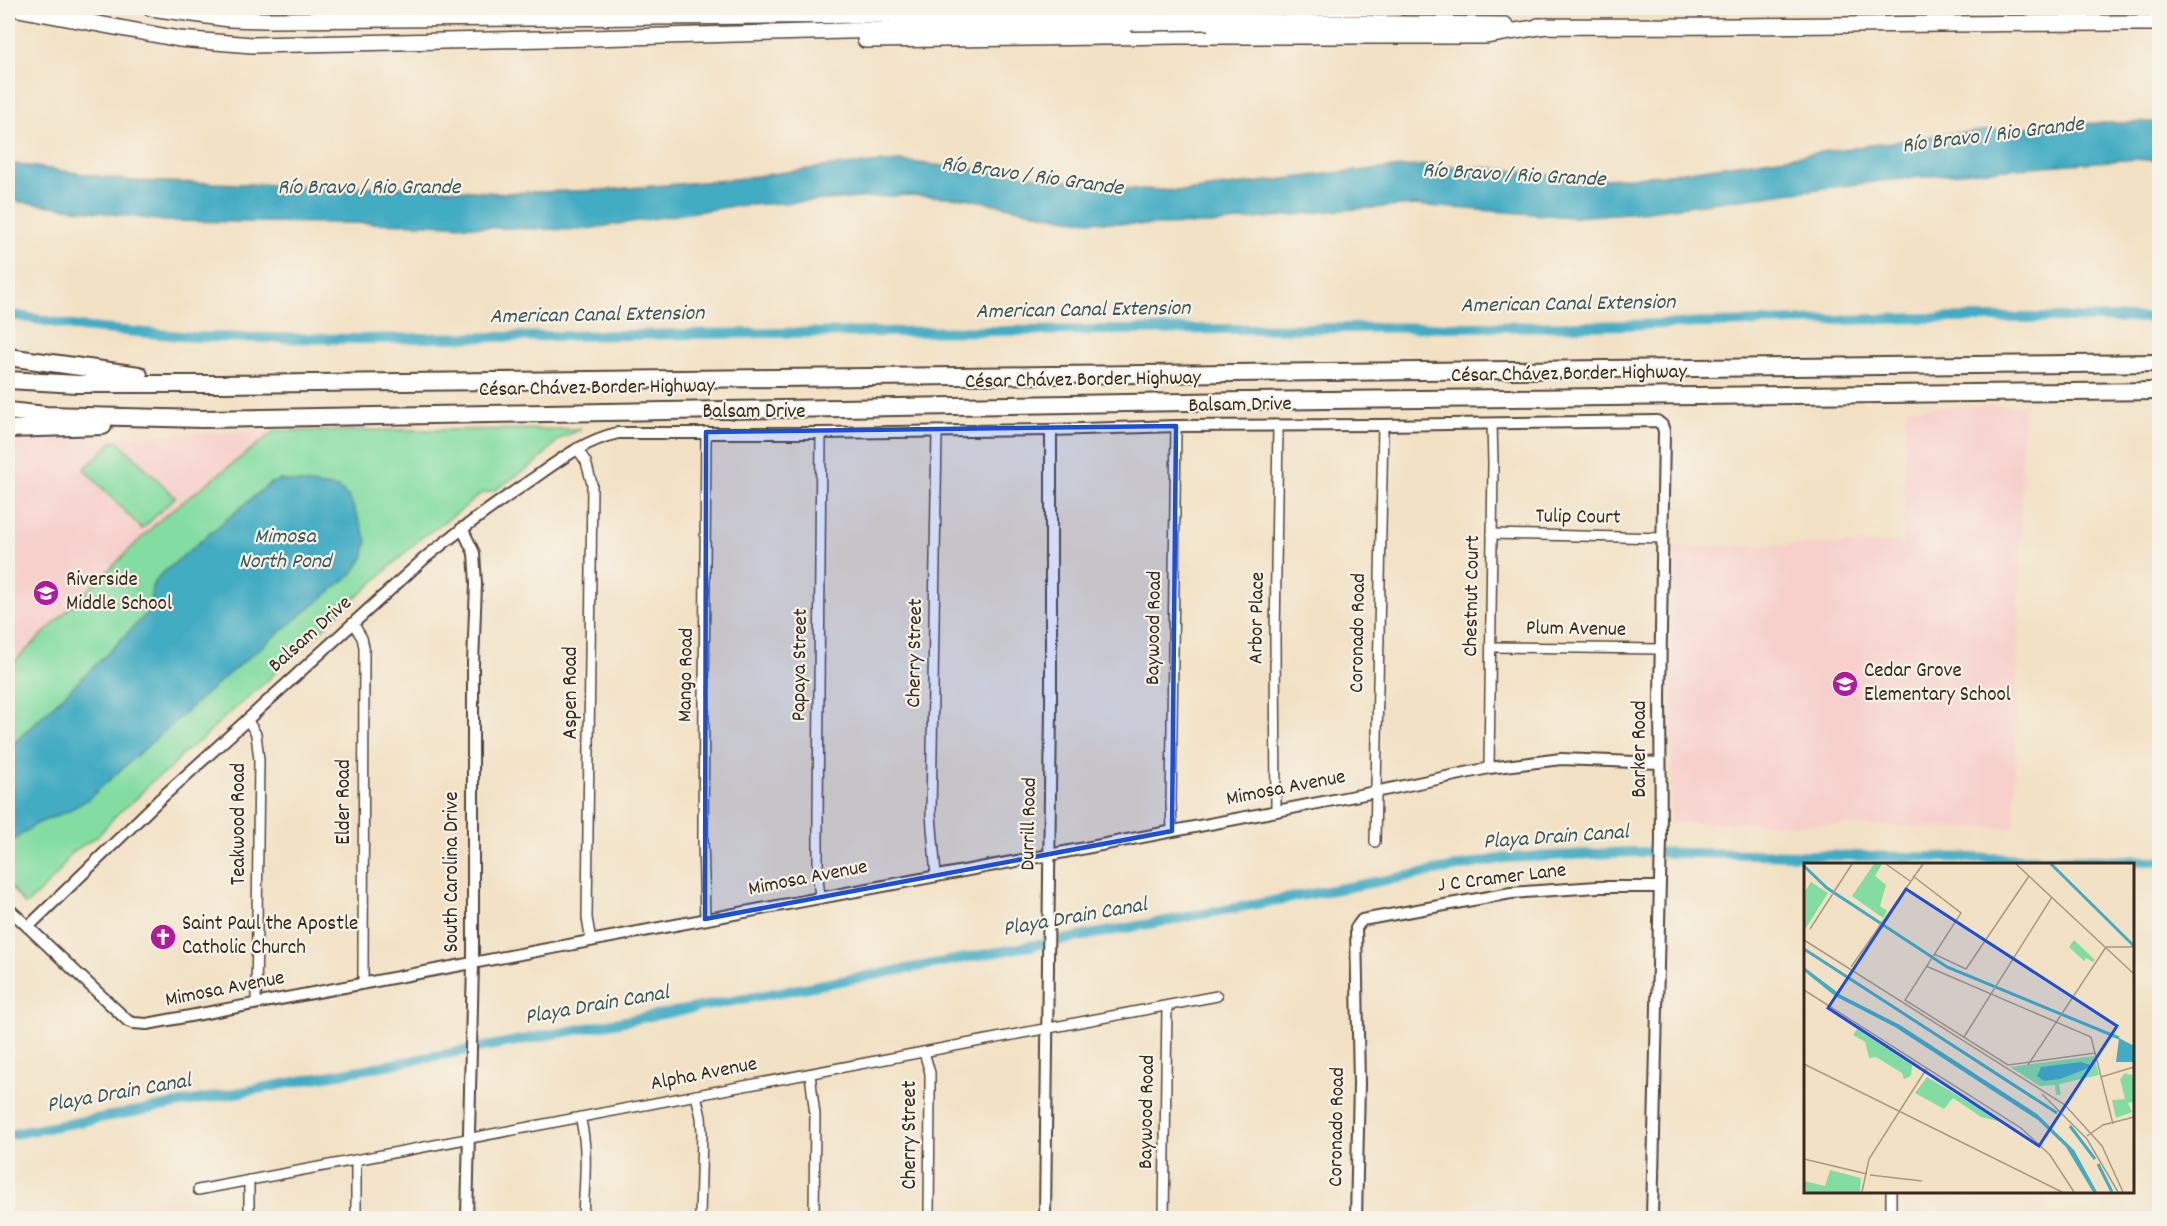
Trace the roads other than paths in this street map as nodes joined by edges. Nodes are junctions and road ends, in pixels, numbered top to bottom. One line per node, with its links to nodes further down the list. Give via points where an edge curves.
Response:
1 (13, 8): 11 (highway, via 179,39 252,45)
2 (151, 8): 6 (highway, via 266,20)
3 (791, 8): 6 (highway)
4 (1398, 8): 7 (highway)
5 (1132, 13): 6 (highway); 7 (highway, bridge); 10 (highway, via 1134,24); 11 (highway, via 896,30)
6 (746, 15)
7 (1207, 18): 9 (highway); 9 (highway, via 1485,36); 10 (highway)
8 (2160, 23): 9 (highway)
9 (1546, 26)
10 (1123, 37): 11 (highway, via 634,43)
11 (592, 38)
12 (8, 357): 15 (highway)
13 (2160, 363): 15 (highway, César Chávez Border Highway)
14 (8, 380): 15 (highway, César Chávez Border Highway)
15 (220, 384)
16 (2160, 391): 18 (highway, César Chávez Border Highway, via 1245,400)
17 (8, 411): 18 (highway, César Chávez Border Highway)
18 (203, 418): 24 (highway, via 145,426)
19 (1278, 424): 21 (street, Balsam Drive); 23 (street, Balsam Drive); 40 (street, Arbor Place)
20 (1492, 424): 21 (street, Balsam Drive); 22 (street, Balsam Drive, via 1650,420); 31 (street, Chestnut Court)
21 (1383, 425): 39 (street, Coronado Road)
22 (1662, 425): 32 (street, Barker Road)
23 (1176, 426): 25 (street, Balsam Drive); 41 (street, Baywood Road)
24 (8, 429)
25 (1051, 430): 26 (street, Balsam Drive); 43 (street, Durrill Road)
26 (938, 431): 28 (street, Balsam Drive); 44 (street, Cherry Street, via 931,815)
27 (706, 432): 28 (street, Balsam Drive); 29 (street, Balsam Drive, via 618,433); 48 (street, Mango Road)
28 (821, 433): 46 (street, Papaya Street)
29 (577, 448): 30 (street, Balsam Drive); 51 (street, Aspen Road, via 592,484 587,906)
30 (462, 528): 33 (street, Balsam Drive); 52 (street, South Carolina Drive, via 474,553 476,584)
31 (1492, 534): 32 (street, Tulip Court); 34 (street, Chestnut Court)
32 (1663, 538): 35 (street, Barker Road)
33 (353, 623): 36 (street, Balsam Drive); 53 (street, Elder Road, via 364,647)
34 (1491, 647): 35 (street, Plum Avenue); 38 (street, Chestnut Court)
35 (1661, 650): 37 (street, Barker Road)
36 (247, 719): 49 (street, Balsam Drive); 55 (street, Teakwood Road, via 256,734 260,760)
37 (1660, 763): 38 (street, Mimosa Avenue, via 1561,759); 45 (street, Barker Road)
38 (1489, 768): 39 (street, Mimosa Avenue)
39 (1375, 792): 40 (street, Mimosa Avenue); 42 (street, Coronado Road)
40 (1276, 811): 41 (street, Mimosa Avenue)
41 (1173, 831): 43 (street, Mimosa Avenue)
42 (1375, 843)
43 (1049, 855): 44 (street, Mimosa Avenue); 57 (street, Durrill Road)
44 (936, 876): 46 (street, Mimosa Avenue)
45 (1659, 887): 50 (street, J C Cramer Lane, via 1511,893 1362,920); 77 (street, Barker Road)
46 (820, 897): 48 (street, Mimosa Avenue)
47 (8, 908): 49 (street, Mimosa Avenue)
48 (705, 919): 51 (street, Mimosa Avenue)
49 (28, 927): 55 (street, Mimosa Avenue, via 133,1023 147,1024)
50 (1356, 928): 76 (street, Coronado Road)
51 (591, 940): 52 (street, Mimosa Avenue)
52 (473, 963): 53 (street, Mimosa Avenue); 62 (street, South Carolina Drive)
53 (363, 984): 55 (street, Mimosa Avenue)
54 (1216, 996): 56 (street, Alpha Avenue)
55 (256, 1003)
56 (1167, 1006): 57 (street, Alpha Avenue); 75 (street, Baywood Road)
57 (1046, 1029): 58 (street, Alpha Avenue); 74 (street, Durrill Road)
58 (924, 1052): 59 (street, Alpha Avenue); 73 (street, Cherry Street, via 930,1073)
59 (810, 1074): 60 (street, Alpha Avenue); 72 (street, via 815,1115)
60 (696, 1095): 61 (street, Alpha Avenue); 71 (street, via 702,1131)
61 (580, 1117): 62 (street, Alpha Avenue); 70 (street, via 586,1160)
62 (468, 1139): 63 (street, Alpha Avenue); 69 (street, South Carolina Drive)
63 (356, 1160): 64 (street, Alpha Avenue); 68 (street)
64 (249, 1180): 65 (street, Alpha Avenue); 67 (street)
65 (198, 1190)
66 (1891, 1193): 78 (street)
67 (249, 1218)
68 (356, 1218)
69 (467, 1218)
70 (584, 1218)
71 (700, 1218)
72 (814, 1218)
73 (929, 1218)
74 (1045, 1218)
75 (1164, 1218)
76 (1356, 1218)
77 (1652, 1218)
78 (1891, 1218)

